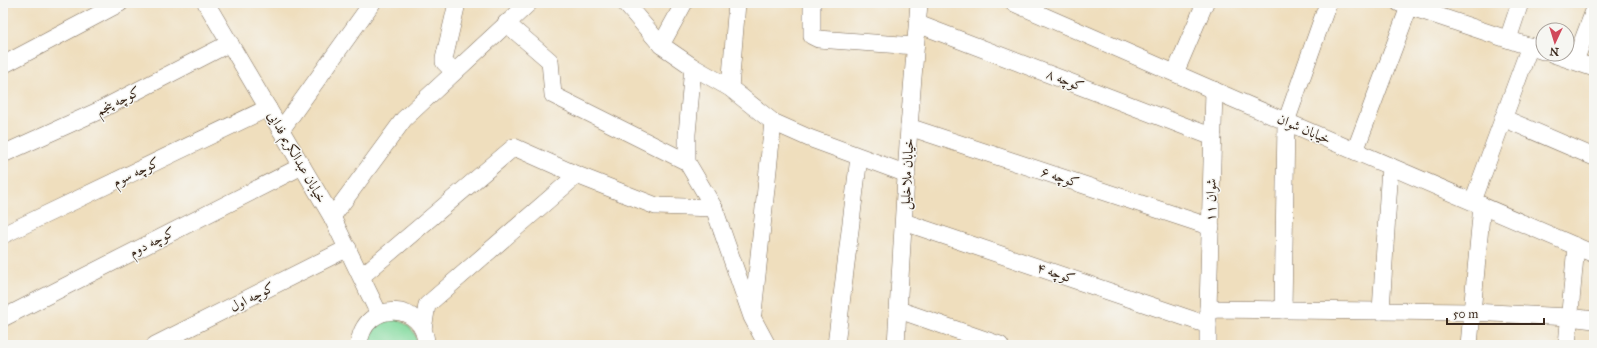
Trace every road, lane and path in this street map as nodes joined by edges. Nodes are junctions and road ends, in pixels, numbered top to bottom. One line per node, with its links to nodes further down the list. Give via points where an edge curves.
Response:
1 (120, 3): 26 (street)
2 (206, 3): 20 (street, خیابان عبدالکریم فدایی)
3 (372, 3): 38 (street)
4 (457, 3): 29 (street, via 444,59)
5 (529, 3): 17 (street)
6 (625, 3): 21 (street)
7 (684, 3): 21 (street)
8 (737, 3): 31 (street)
9 (812, 3): 22 (street, via 811,30 812,36 818,39)
10 (919, 3): 18 (street, خیابان ملاخلیل)
11 (1205, 3): 30 (street)
12 (1328, 3): 36 (street)
13 (1520, 3): 19 (street)
14 (1020, 4): 30 (street, خیابان شوان)
15 (1402, 4): 19 (street); 40 (street)
16 (1594, 11): 25 (street)
17 (506, 23): 29 (street); 44 (street, via 550,61 553,95)
18 (918, 24): 22 (street, خیابان ملاخلیل); 39 (street, کوچه ۸)
19 (1508, 39): 23 (street)
20 (230, 43): 33 (street, خیابان عبدالکریم فدایی); 41 (street, کوچه پنجم, via 96,112)
21 (661, 45): 27 (street)
22 (915, 46): 37 (street, خیابان ملاخلیل)
23 (1535, 48)
24 (1535, 50): 34 (street)
25 (1575, 61): 28 (street)
26 (3, 65)
27 (693, 67): 31 (street); 44 (street)
28 (1594, 68)
29 (454, 72): 51 (street, via 404,119)
30 (1175, 73): 32 (street, خیابان شوان)
31 (730, 88): 35 (street)
32 (1214, 90): 36 (street, خیابان شوان); 39 (street, شوان ۱۱)
33 (268, 108): 38 (street, خیابان عبدالکریم فدایی); 54 (street, کوچه سوم)
34 (1504, 118): 43 (street); 49 (street)
35 (774, 122): 42 (street); 67 (street)
36 (1286, 122): 40 (street, خیابان شوان); 60 (street)
37 (910, 127): 47 (street, خیابان ملاخلیل); 53 (street, کوچه ۶)
38 (281, 130): 45 (street, خیابان عبدالکریم فدایی)
39 (1213, 137): 53 (street, شوان ۱۱)
40 (1355, 151): 46 (street, خیابان شوان)
41 (3, 154)
42 (859, 157): 47 (street); 73 (street)
43 (1594, 157)
44 (687, 162): 50 (street)
45 (302, 166): 51 (street, خیابان عبدالکریم فدایی); 66 (street, کوچه دوم)
46 (1390, 166): 49 (street, خیابان شوان); 61 (street)
47 (907, 174): 52 (street, خیابان ملاخلیل)
48 (576, 175): 50 (street, via 656,206); 58 (street, via 514,147); 69 (street, via 427,305)
49 (1477, 203): 55 (street, خیابان شوان); 62 (street)
50 (714, 208): 67 (street)
51 (332, 217): 56 (street, خیابان عبدالکریم فدایی)
52 (904, 222): 59 (street, خیابان ملاخلیل); 64 (street, کوچه ۴)
53 (1210, 227): 64 (street, شوان ۱۱)
54 (3, 235)
55 (1576, 246): 57 (street, خیابان شوان); 65 (street)
56 (348, 248): 58 (street, خیابان عبدالکریم فدایی); 70 (street, کوچه اول)
57 (1594, 254)
58 (362, 276): 63 (street, خیابان عبدالکریم فدایی)
59 (899, 310): 74 (street, خیابان ملاخلیل); 75 (street)
60 (1283, 310): 61 (street, کوچه ۴); 64 (street, کوچه ۴)
61 (1380, 311): 62 (street, کوچه ۴)
62 (1472, 312): 65 (street, کوچه ۴); 77 (street)
63 (379, 314): 69 (street, via 395,311 406,314 416,320); 71 (street, via 365,326)
64 (1208, 317): 76 (street, شوان ۱۱)
65 (1569, 317): 68 (street, کوچه ۴); 78 (street)
66 (3, 318)
67 (752, 318): 72 (street)
68 (1594, 320)
69 (424, 337)
70 (155, 345)
71 (359, 345)
72 (767, 345)
73 (836, 345)
74 (896, 345)
75 (1000, 345)
76 (1208, 345)
77 (1469, 345)
78 (1567, 345)

